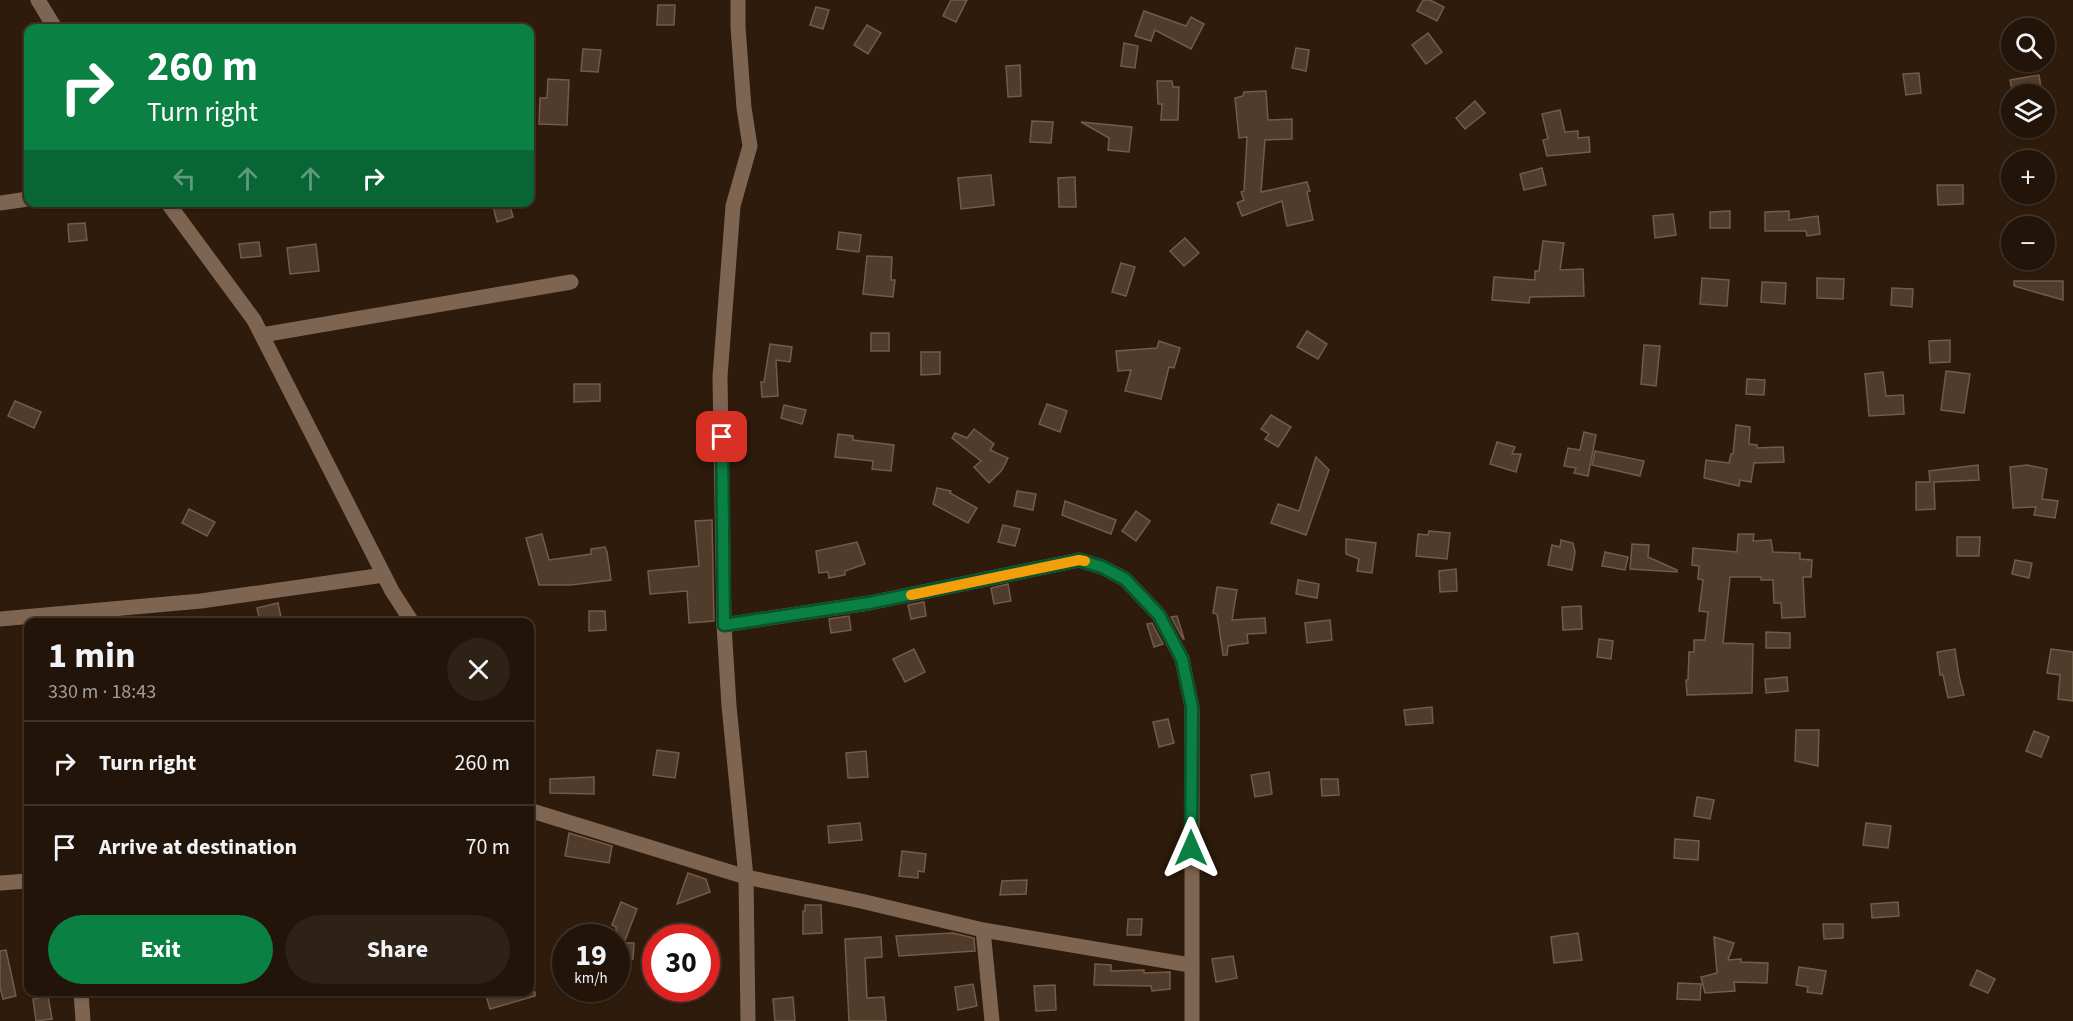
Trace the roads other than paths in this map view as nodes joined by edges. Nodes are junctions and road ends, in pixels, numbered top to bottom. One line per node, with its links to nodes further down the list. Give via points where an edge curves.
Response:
1 (38, 0): 3 (street)
2 (738, 0): 14 (street, via 750,146 733,206 720,377)
3 (53, 24)
4 (24, 200): 5 (street)
5 (0, 203)
6 (172, 207): 8 (street)
7 (571, 282): 8 (street)
8 (262, 335): 9 (street)
9 (384, 575): 10 (street); 11 (street)
10 (43, 618)
11 (410, 618)
12 (0, 619): 13 (street)
13 (24, 619)
14 (724, 625): 16 (street); 20 (street, via 869,603 1079,560 1125,579 1159,615 1182,659 1192,707)
15 (534, 811): 16 (street)
16 (746, 877): 19 (street); 23 (street)
17 (24, 881): 18 (street)
18 (0, 883)
19 (983, 930): 20 (street); 24 (street)
20 (1190, 965): 25 (street)
21 (81, 996): 22 (street)
22 (83, 1021)
23 (748, 1021)
24 (992, 1021)
25 (1192, 1021)

